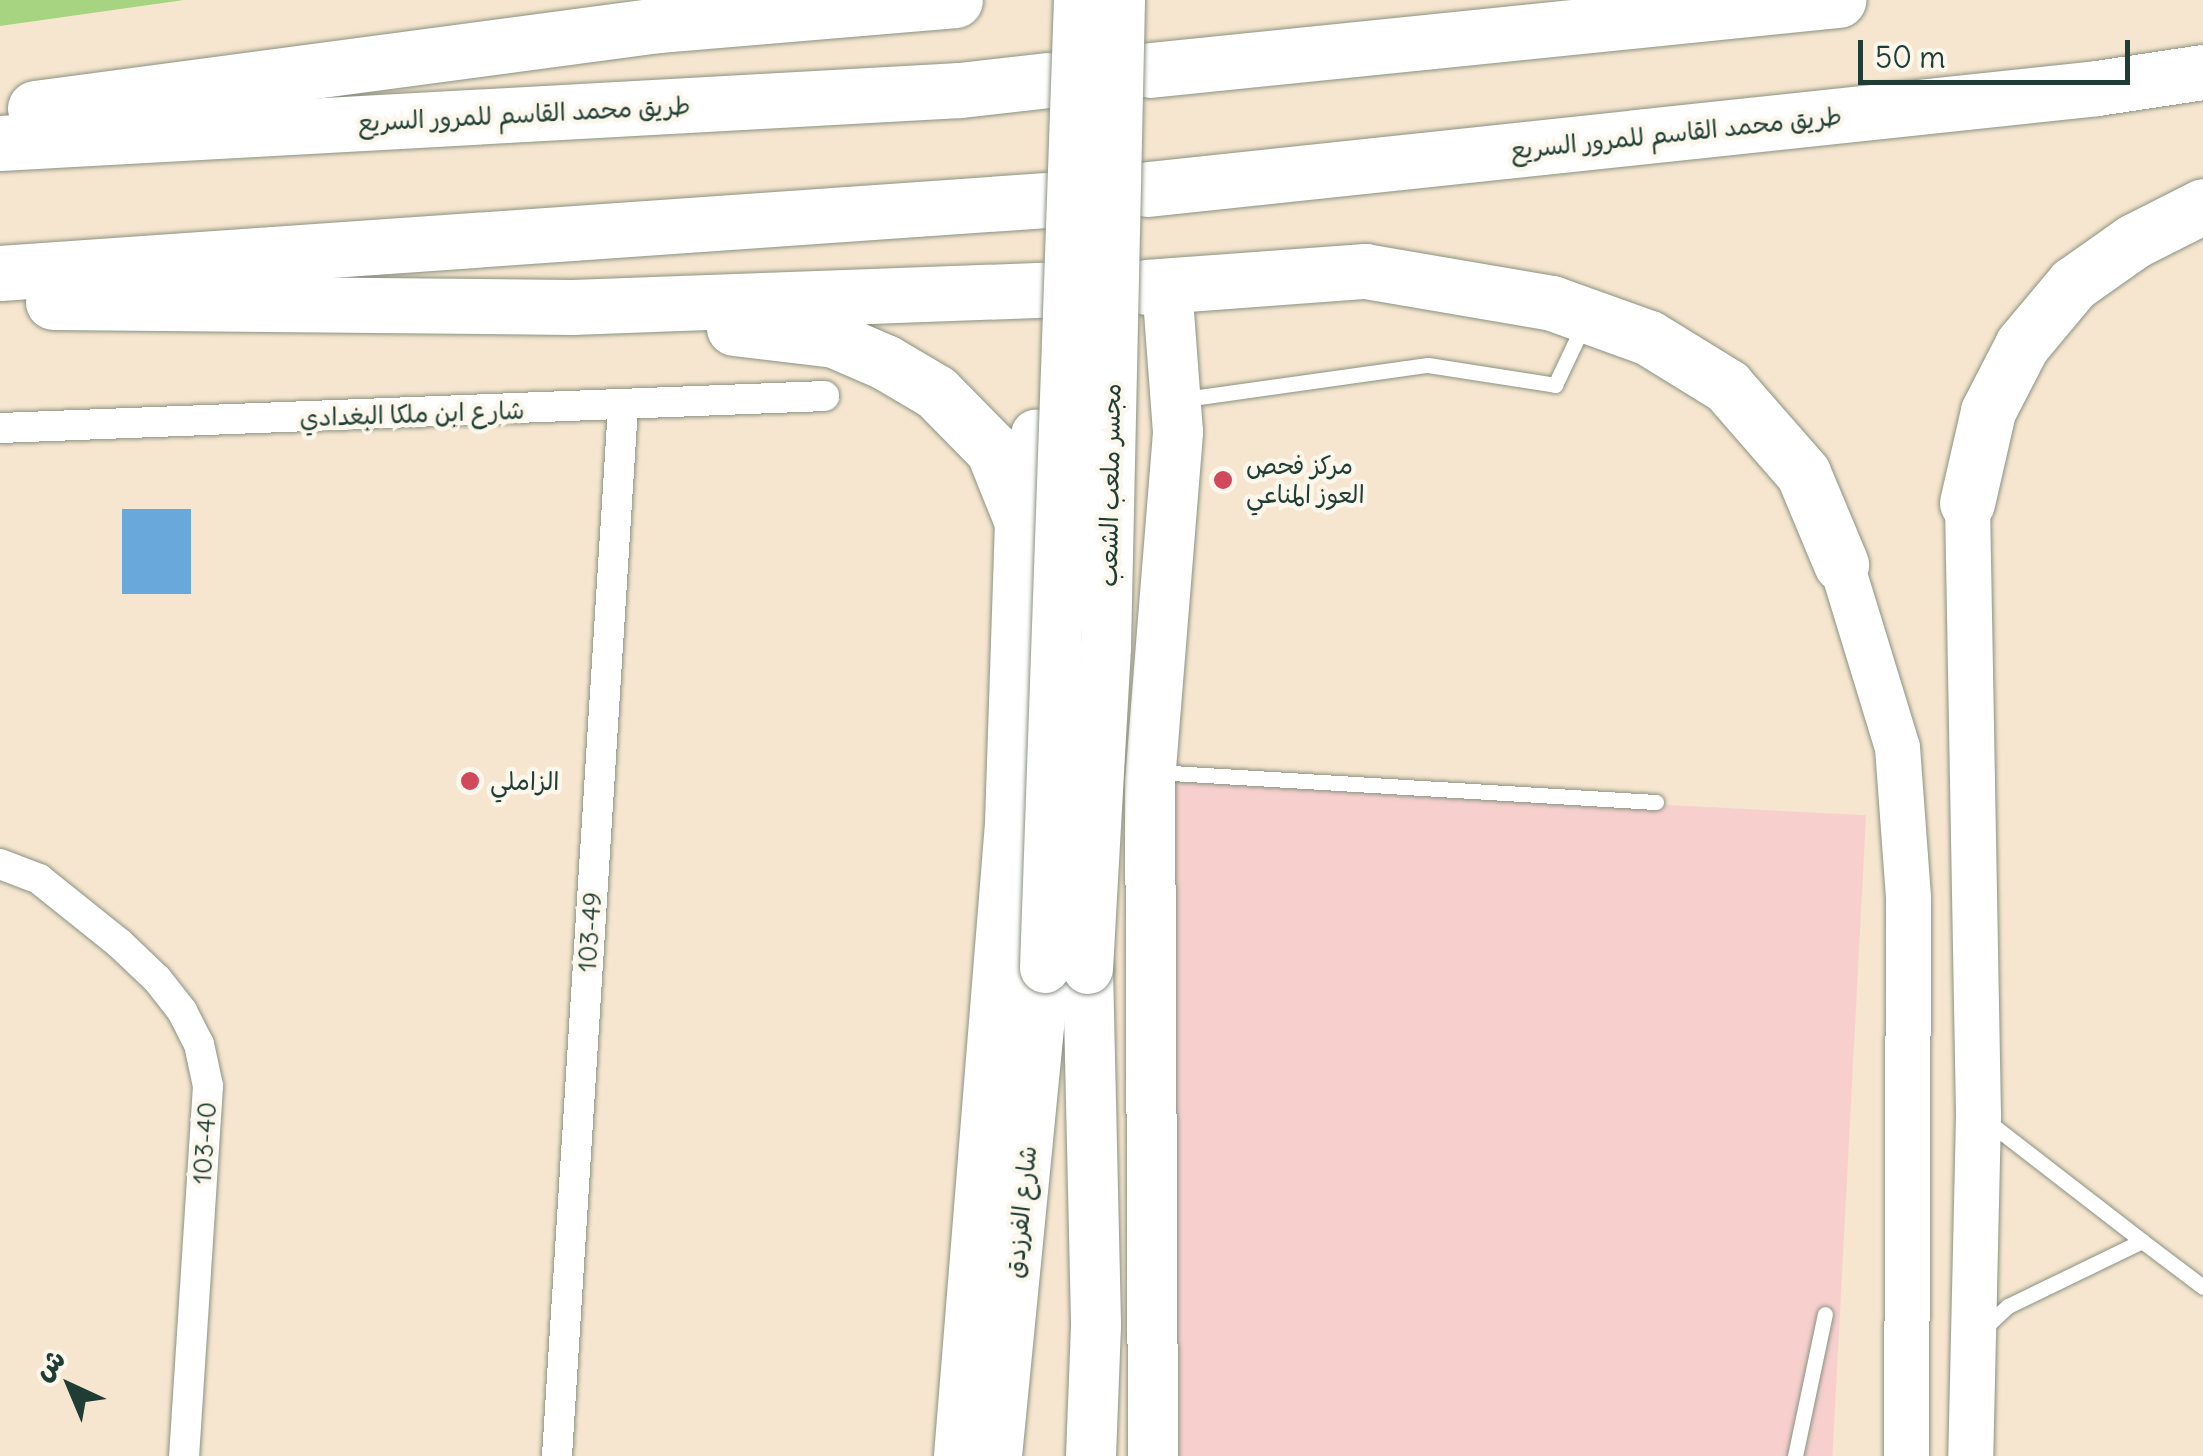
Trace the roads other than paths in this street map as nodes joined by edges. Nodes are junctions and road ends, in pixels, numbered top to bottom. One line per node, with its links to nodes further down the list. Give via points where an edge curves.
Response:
1 (712, 0): 6 (highway)
2 (955, 0): 6 (highway)
3 (1079, 0): 32 (main road, مجسر ملعب الشعب, bridge)
4 (1120, 0): 32 (main road, مجسر ملعب الشعب, bridge, via 1106,648)
5 (1838, 0): 7 (highway)
6 (659, 25): 10 (highway)
7 (1150, 70)
8 (2203, 72): 12 (highway, طريق محمد القاسم للمرور السريع)
9 (1048, 80): 11 (highway, طريق محمد القاسم للمرور السريع)
10 (0, 112)
11 (0, 143)
12 (1148, 189)
13 (1046, 200): 15 (highway)
14 (2203, 206): 26 (highway, via 2072,284 2022,344 1988,411)
15 (0, 273)
16 (1157, 286): 20 (highway, via 1365,271); 22 (main road)
17 (1043, 290): 19 (highway)
18 (0, 302): 19 (highway)
19 (572, 307): 27 (highway, via 834,340 886,362 936,392 993,450)
20 (1587, 316): 22 (lane, via 1555,385 1428,365); 28 (highway, via 1649,338 1727,386 1803,474)
21 (824, 396): 23 (street, شارع ابن ملكا البغدادي)
22 (1166, 402): 29 (main road)
23 (623, 407): 24 (street, شارع ابن ملكا البغدادي); 39 (street, 103-49)
24 (0, 428)
25 (1036, 436): 27 (main road)
26 (1967, 503): 33 (street)
27 (1020, 518): 40 (main road, via 1010,824)
28 (1841, 564): 46 (street, via 1897,747 1907,878)
29 (1151, 772): 30 (lane); 44 (main road)
30 (1656, 802)
31 (0, 864): 38 (street, 103-40, via 40,879 119,943 182,1010 199,1044 208,1086)
32 (1066, 969): 41 (main road, شارع الفرزدق); 42 (main road); 43 (main road, via 1096,1326)
33 (1978, 1114): 34 (lane); 37 (street)
34 (2142, 1242): 35 (lane); 37 (lane, via 2008,1306)
35 (2203, 1287)
36 (1825, 1314): 45 (lane)
37 (1975, 1336): 47 (street)
38 (184, 1456)
39 (557, 1456)
40 (958, 1456)
41 (997, 1456)
42 (1031, 1456)
43 (1091, 1456)
44 (1153, 1456)
45 (1795, 1456)
46 (1906, 1456)
47 (1970, 1456)

